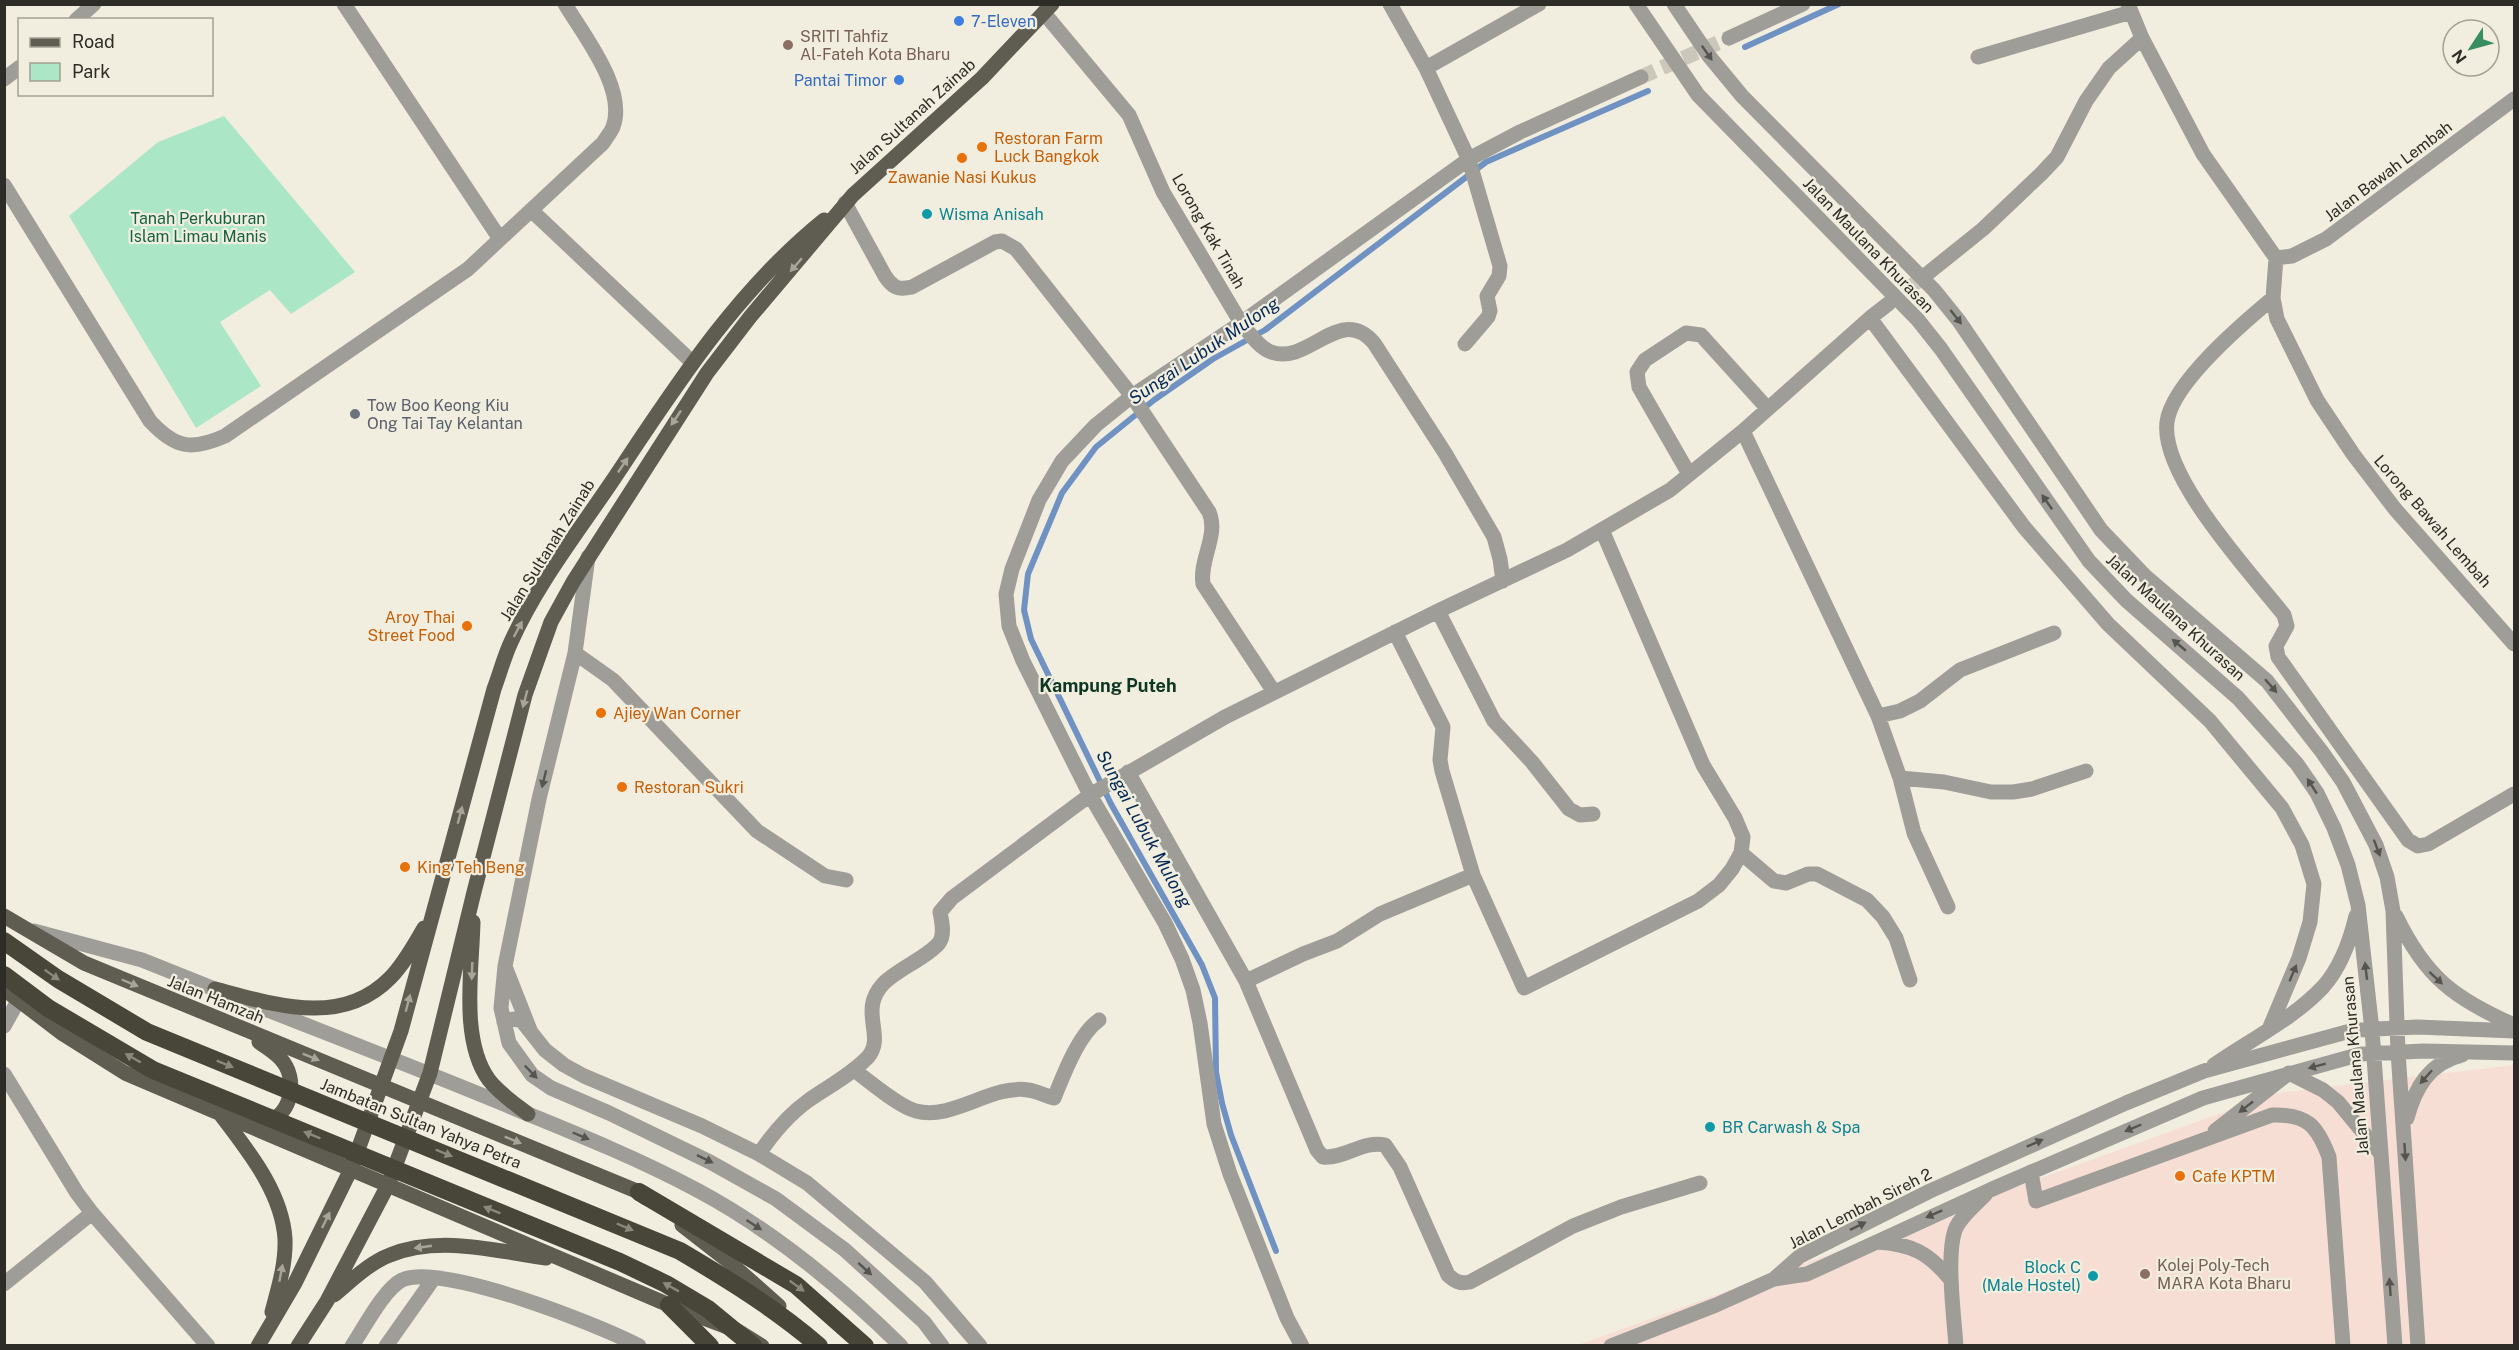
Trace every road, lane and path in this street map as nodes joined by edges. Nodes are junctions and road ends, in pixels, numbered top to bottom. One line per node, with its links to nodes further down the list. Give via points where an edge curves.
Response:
1 (94, 4): 11 (street)
2 (344, 4): 24 (street)
3 (565, 4): 23 (street, via 613,90 613,127 603,143)
4 (1390, 4): 16 (street)
5 (1539, 4): 16 (street)
6 (1636, 4): 57 (street, Jalan Maulana Khurasan, one-way to 6, via 2334,828 2297,764 2219,679 2126,600 2089,561 1918,320 1698,95)
7 (1674, 4): 59 (street, Jalan Maulana Khurasan, one-way to 59, via 1708,56 1742,96 1934,290 2101,530 2145,576 2247,662 2282,698 2362,816 2387,877)
8 (1803, 4): 12 (street)
9 (2129, 8): 13 (street); 14 (street)
10 (1048, 9): 22 (main road, Jalan Sultanah Zainab, via 982,78); 30 (street, Lorong Kak Tinah, via 1129,115 1163,192)
11 (78, 18)
12 (1729, 38)
13 (2142, 38): 25 (street, via 2203,154); 26 (street, via 2109,68 2056,157 2041,174)
14 (1978, 57)
15 (18, 68): 18 (street)
16 (1426, 68): 20 (street)
17 (1641, 77): 20 (street)
18 (4, 79)
19 (2514, 99): 25 (street, Jalan Bawah Lembah, via 2326,239 2292,256)
20 (1469, 159): 30 (street); 31 (street, via 1500,271 1487,296 1488,317)
21 (4, 185): 24 (street, via 150,421 165,437 184,446 207,444 225,436 468,269)
22 (845, 203): 32 (main road, Jalan Sultanah Zainab, via 792,245); 33 (street, via 885,276 892,286 902,289 995,242 1011,244); 38 (main road, Jalan Sultanah Zainab, one-way to 38, via 707,372)
23 (531, 210): 24 (street); 32 (street)
24 (500, 239)
25 (2276, 258): 27 (street, Lorong Bawah Lembah)
26 (1928, 274)
27 (2273, 298): 43 (street, Lorong Bawah Lembah, via 2277,319 2291,350 2317,400 2353,454 2395,509); 51 (street, via 2215,350 2179,394 2167,421 2168,443 2177,467 2195,500 2284,615 2287,627 2276,646 2278,657 2408,840 2418,846 2428,844)
28 (1888, 304): 29 (street)
29 (1870, 318): 34 (street); 75 (street, one-way to 29, via 2299,958 2310,922 2314,884 2302,845 2282,808 2210,721 2108,624 2024,526)
30 (1241, 323): 33 (street); 39 (street, Lorong Kak Tinah, via 1269,352 1284,355 1345,329 1366,333 1445,453 1494,537)
31 (1465, 344)
32 (692, 362): 61 (main road, Jalan Sultanah Zainab, one-way to 32, via 494,689 511,642 535,597)
33 (1132, 396): 45 (street, via 1211,518 1203,584); 50 (street, via 1096,425 1062,461 1039,500 1006,594 1010,626 1023,661)
34 (1768, 409): 35 (street); 36 (street, via 1701,335 1686,333 1645,360 1637,372 1639,387)
35 (1743, 431): 36 (street); 46 (street)
36 (1689, 474): 37 (street, via 1670,490)
37 (1602, 530): 39 (street); 53 (street, via 1703,765 1735,818 1743,837)
38 (588, 557): 44 (street); 56 (main road, Jalan Sultanah Zainab, one-way to 56, via 551,622 538,656)
39 (1503, 581): 40 (street)
40 (1438, 611): 41 (street); 52 (street, via 1494,721 1569,809 1580,815)
41 (1395, 632): 45 (street); 54 (street, via 1443,727 1442,771)
42 (2054, 633): 46 (street, via 1960,670 1920,701)
43 (2514, 644)
44 (575, 653): 55 (street, via 613,680 757,831 825,876); 64 (street, one-way to 64, via 539,799)
45 (1274, 692): 48 (street)
46 (1878, 716): 49 (street)
47 (2086, 771): 49 (street, via 2013,792)
48 (1128, 772): 50 (street); 67 (street)
49 (1900, 778): 58 (street, via 1914,833)
50 (1092, 793): 86 (street, via 952,898 940,912 943,930 939,943 884,984 872,999 876,1036 870,1054); 129 (street, via 1182,958 1193,990 1214,1124 1226,1164 1287,1318)
51 (2514, 794)
52 (1593, 814)
53 (1741, 853): 54 (street, via 1719,885 1698,901 1524,988); 66 (street, via 1774,881 1786,883 1817,874 1868,900 1896,938)
54 (1473, 876): 67 (street, via 1380,914 1337,941)
55 (846, 880)
56 (474, 892): 88 (main road, Jalan Sultanah Zainab); 94 (main road, one-way to 94, via 472,1042 477,1062 490,1082)
57 (2358, 905): 75 (street, via 2342,958 2324,985 2302,1006); 79 (street, Jalan Maulana Khurasan, one-way to 57)
58 (1948, 907)
59 (2393, 911): 73 (street, one-way to 73, via 2410,946 2435,977 2477,1008); 76 (street, Jalan Maulana Khurasan)
60 (4, 916): 62 (main road, Jalan Hamzah)
61 (432, 916): 69 (main road, via 392,977 346,1005 309,1009 282,1006); 85 (main road, Jalan Sultanah Zainab, one-way to 61)
62 (22, 928): 69 (street, via 142,960); 77 (main road, Jalan Hamzah, one-way to 77, via 84,963)
63 (4, 941): 124 (highway, Jambatan Sultan Yahya Petra, one-way to 124, via 58,980 147,1032 680,1251 786,1318)
64 (505, 966): 72 (street, via 501,1008); 78 (street)
65 (4, 975): 122 (highway, one-way to 65, via 708,1309 620,1262 153,1070 48,1008)
66 (1910, 980)
67 (1246, 981): 101 (street, via 1317,1150 1323,1157 1334,1158 1374,1143 1385,1146 1400,1167 1454,1281 1470,1282 1573,1226 1611,1210)
68 (4, 989): 70 (main road)
69 (215, 989): 85 (street)
70 (18, 1001): 74 (street); 93 (main road, via 125,1073)
71 (1099, 1020): 86 (street, via 1083,1036 1054,1098 1027,1090 1005,1092 928,1113 913,1111)
72 (504, 1022): 78 (street, via 513,1019); 127 (street, one-way to 127, via 509,1043 532,1075 550,1089 700,1157 776,1199 844,1250 924,1322)
73 (2514, 1025)
74 (4, 1026)
75 (2270, 1027): 87 (street)
76 (2397, 1028): 79 (street); 80 (street); 81 (street, Jalan Maulana Khurasan)
77 (242, 1029): 91 (main road, Jalan Hamzah, one-way to 91); 93 (main road, via 284,1063 291,1095 280,1113 266,1121)
78 (530, 1030): 97 (street, via 545,1050 584,1076)
79 (2372, 1030): 84 (street, Jalan Maulana Khurasan); 87 (street, via 2354,1030)
80 (2514, 1031)
81 (2398, 1052): 82 (street); 84 (street); 95 (street, Jalan Maulana Khurasan)
82 (2477, 1052): 83 (street); 95 (street, one-way to 95, via 2441,1062 2431,1071 2412,1098)
83 (2514, 1053)
84 (2374, 1054): 89 (street, one-way to 89); 98 (street, Jalan Maulana Khurasan)
85 (391, 1059): 88 (street); 91 (main road, Jalan Sultanah Zainab)
86 (854, 1070): 97 (street, via 785,1120)
87 (2204, 1071): 109 (street, Jalan Lembah Sireh 2, one-way to 87, via 1800,1256 1930,1191)
88 (430, 1073): 92 (main road, Jalan Sultanah Zainab); 94 (street)
89 (2289, 1073): 96 (street, one-way to 96); 98 (street, via 2323,1089 2338,1102); 100 (street, one-way to 100, via 2204,1098)
90 (4, 1074): 105 (street)
91 (381, 1086): 92 (main road, Jalan Hamzah); 99 (main road, Jalan Sultanah Zainab)
92 (420, 1102): 102 (main road, Jalan Sultanah Zainab); 104 (main road, Jalan Hamzah, one-way to 104)
93 (220, 1114): 99 (main road); 114 (main road, one-way to 93, via 283,1269 285,1238 278,1207 261,1172)
94 (528, 1114): 126 (street, one-way to 126, via 628,1156 751,1223 812,1266)
95 (2404, 1129): 134 (street, Jalan Maulana Khurasan, one-way to 134)
96 (2204, 1140): 100 (street, via 2036,1201); 132 (street, via 2272,1115 2290,1114 2307,1120 2321,1135 2329,1157)
97 (759, 1154): 128 (street, via 807,1183 926,1282)
98 (2381, 1154): 133 (street, Jalan Maulana Khurasan, one-way to 98)
99 (351, 1169): 102 (main road); 114 (main road, Jalan Sultanah Zainab, one-way to 99, via 295,1283)
100 (2031, 1172): 103 (street)
101 (1700, 1183)
102 (388, 1185): 107 (main road); 112 (main road, Jalan Sultanah Zainab)
103 (1990, 1190): 106 (street, one-way to 106); 110 (street, via 1956,1229)
104 (639, 1191): 124 (main road, Jalan Hamzah, via 727,1260); 125 (highway, one-way to 125, via 796,1285)
105 (92, 1213): 111 (street); 115 (street)
106 (1873, 1242): 109 (street, via 1807,1274); 110 (street, via 1910,1246 1938,1263)
107 (564, 1260): 112 (main road, one-way to 112, via 439,1244 413,1248 389,1255 364,1270); 113 (main road)
108 (434, 1278): 118 (street, via 410,1277 391,1287); 119 (street); 120 (street, via 493,1289 563,1313)
109 (1773, 1279): 130 (street, Jalan Lembah Sireh 2)
110 (1951, 1280): 131 (street)
111 (4, 1284)
112 (327, 1301): 117 (main road)
113 (669, 1305): 121 (highway); 123 (main road, via 738,1331)
114 (267, 1330): 116 (main road)
115 (208, 1346)
116 (258, 1346)
117 (298, 1346)
118 (352, 1346)
119 (386, 1346)
120 (639, 1346)
121 (710, 1346)
122 (753, 1346)
123 (762, 1346)
124 (817, 1346)
125 (865, 1346)
126 (901, 1346)
127 (942, 1346)
128 (980, 1346)
129 (1302, 1346)
130 (1611, 1346)
131 (1956, 1346)
132 (2343, 1346)
133 (2395, 1346)
134 (2418, 1346)

